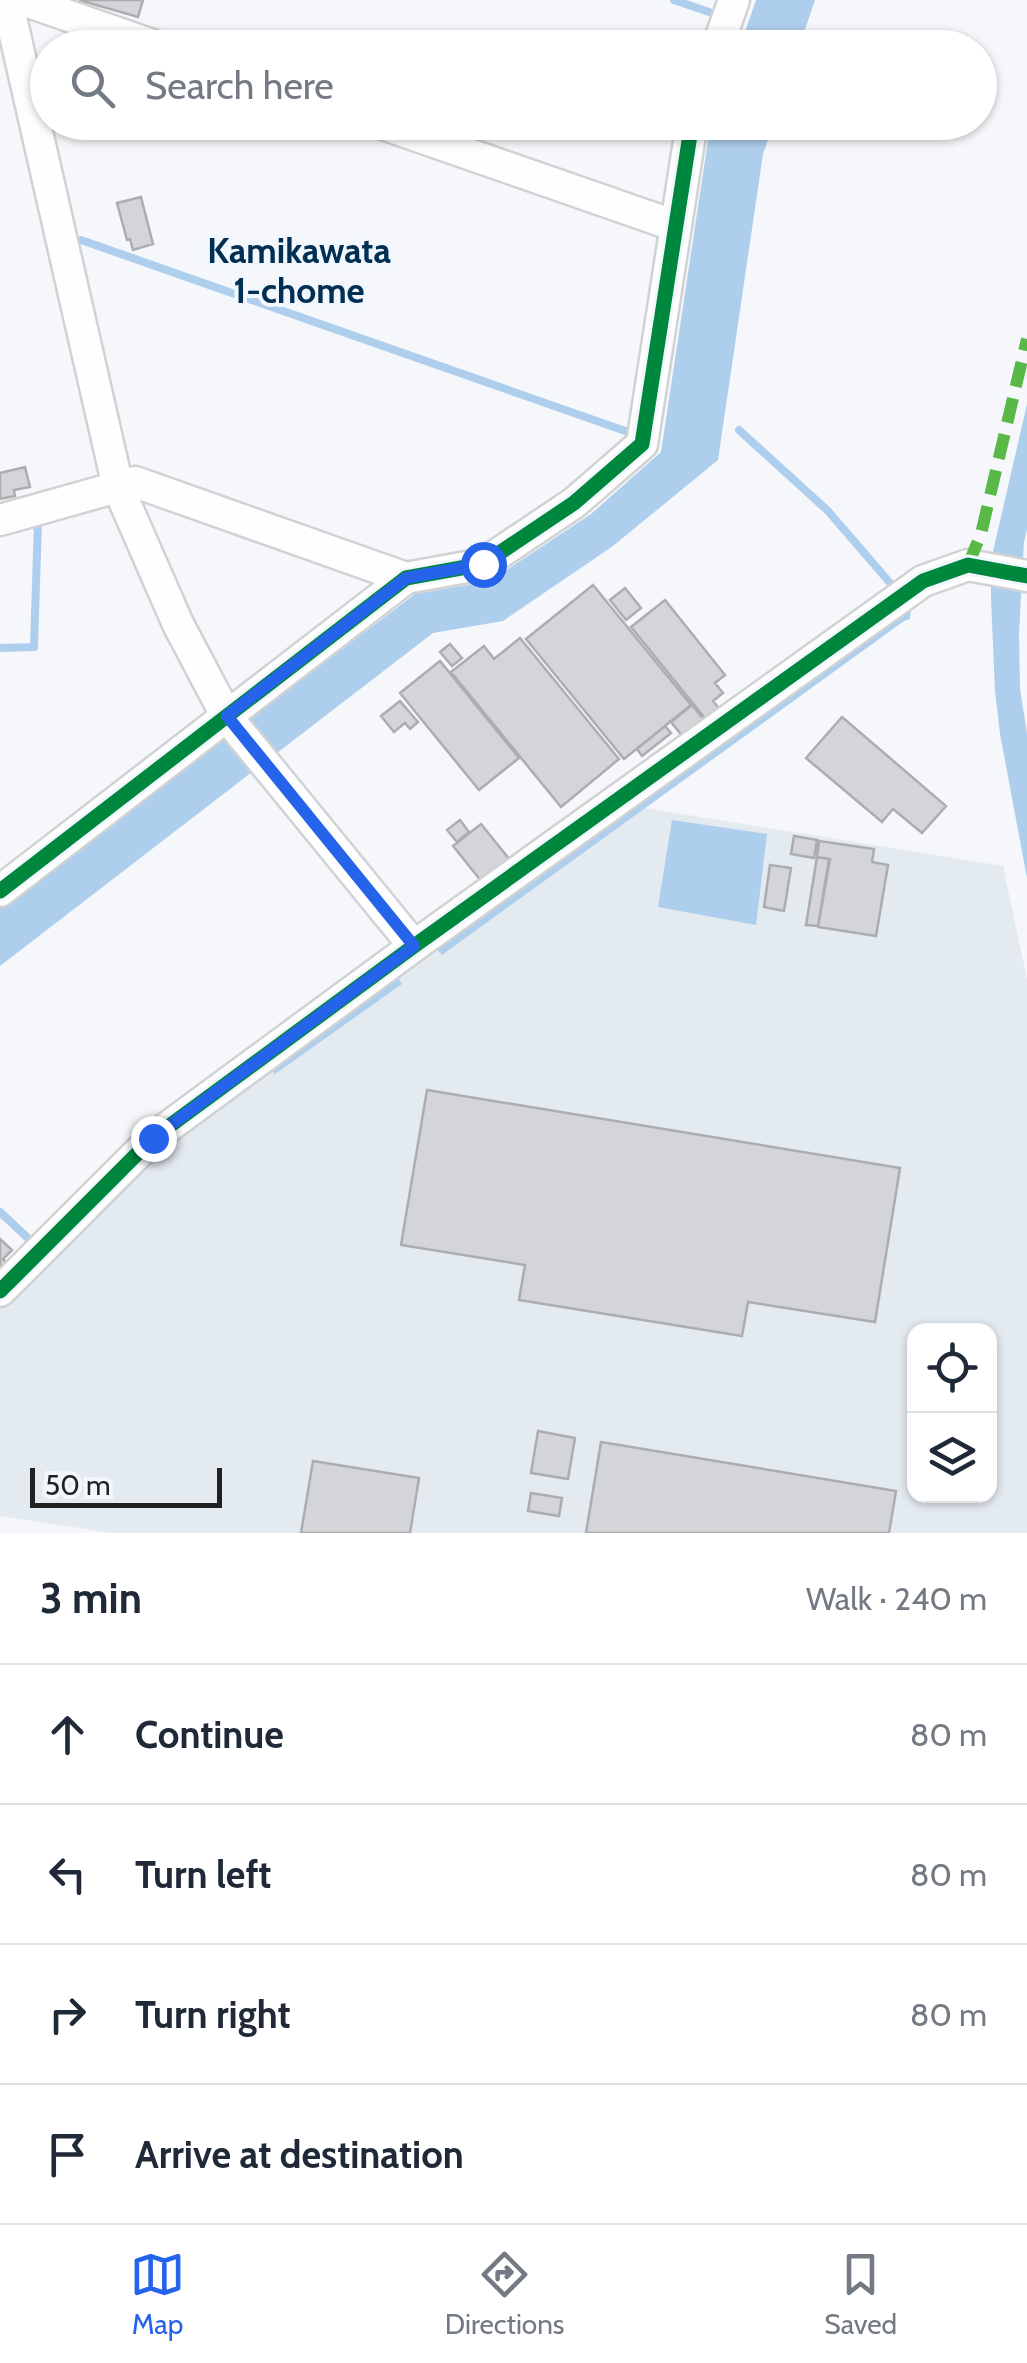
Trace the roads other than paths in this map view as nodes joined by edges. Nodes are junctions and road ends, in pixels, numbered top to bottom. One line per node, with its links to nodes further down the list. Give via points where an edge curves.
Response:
1 (7, 0): 6 (street)
2 (23, 0): 4 (street)
3 (734, 0): 5 (street)
4 (109, 30)
5 (723, 30)
6 (14, 97): 10 (street)
7 (429, 140): 9 (street)
8 (689, 140): 9 (street)
9 (676, 226): 13 (street, via 642,444 574,503 483,564)
10 (118, 487): 11 (street); 13 (street, via 136,482); 14 (street, via 178,624)
11 (0, 520)
12 (1027, 576): 16 (street, via 968,565 923,581)
13 (406, 578): 14 (street)
14 (229, 719): 15 (street); 16 (street)
15 (0, 891)
16 (414, 946): 17 (street, via 153,1138)
17 (0, 1291)

